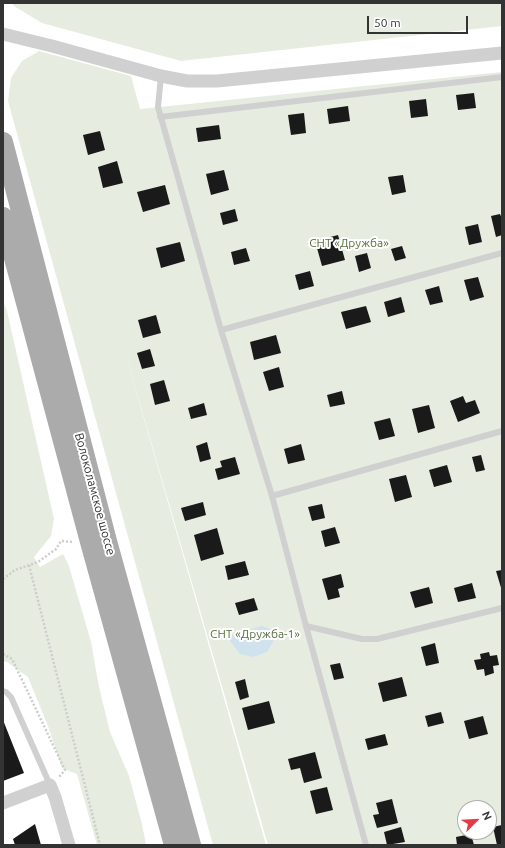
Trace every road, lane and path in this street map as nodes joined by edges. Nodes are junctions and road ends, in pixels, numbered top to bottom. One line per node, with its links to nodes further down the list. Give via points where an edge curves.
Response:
1 (3, 34): 3 (street)
2 (502, 53): 3 (street, via 217,81 186,81)
3 (161, 76): 5 (lane, via 158,107)
4 (502, 77): 5 (lane)
5 (160, 117): 9 (lane)
6 (3, 142): 24 (main road, Волоколамское шоссе, via 107,541)
7 (3, 217): 23 (main road, Волоколамское шоссе)
8 (502, 253): 9 (lane)
9 (221, 330): 11 (lane)
10 (502, 432): 11 (lane)
11 (272, 496): 16 (lane)
12 (61, 541): 13 (path, via 56,549 38,562)
13 (29, 565): 14 (path, via 15,570); 22 (path)
14 (3, 579)
15 (502, 608): 16 (lane, via 376,639 362,639)
16 (306, 626): 25 (lane)
17 (3, 654): 19 (path, via 12,659 66,770)
18 (3, 691): 19 (lane, via 11,697)
19 (50, 786): 20 (street); 21 (street)
20 (3, 803)
21 (69, 845)
22 (100, 845)
23 (174, 845)
24 (191, 845)
25 (366, 845)

